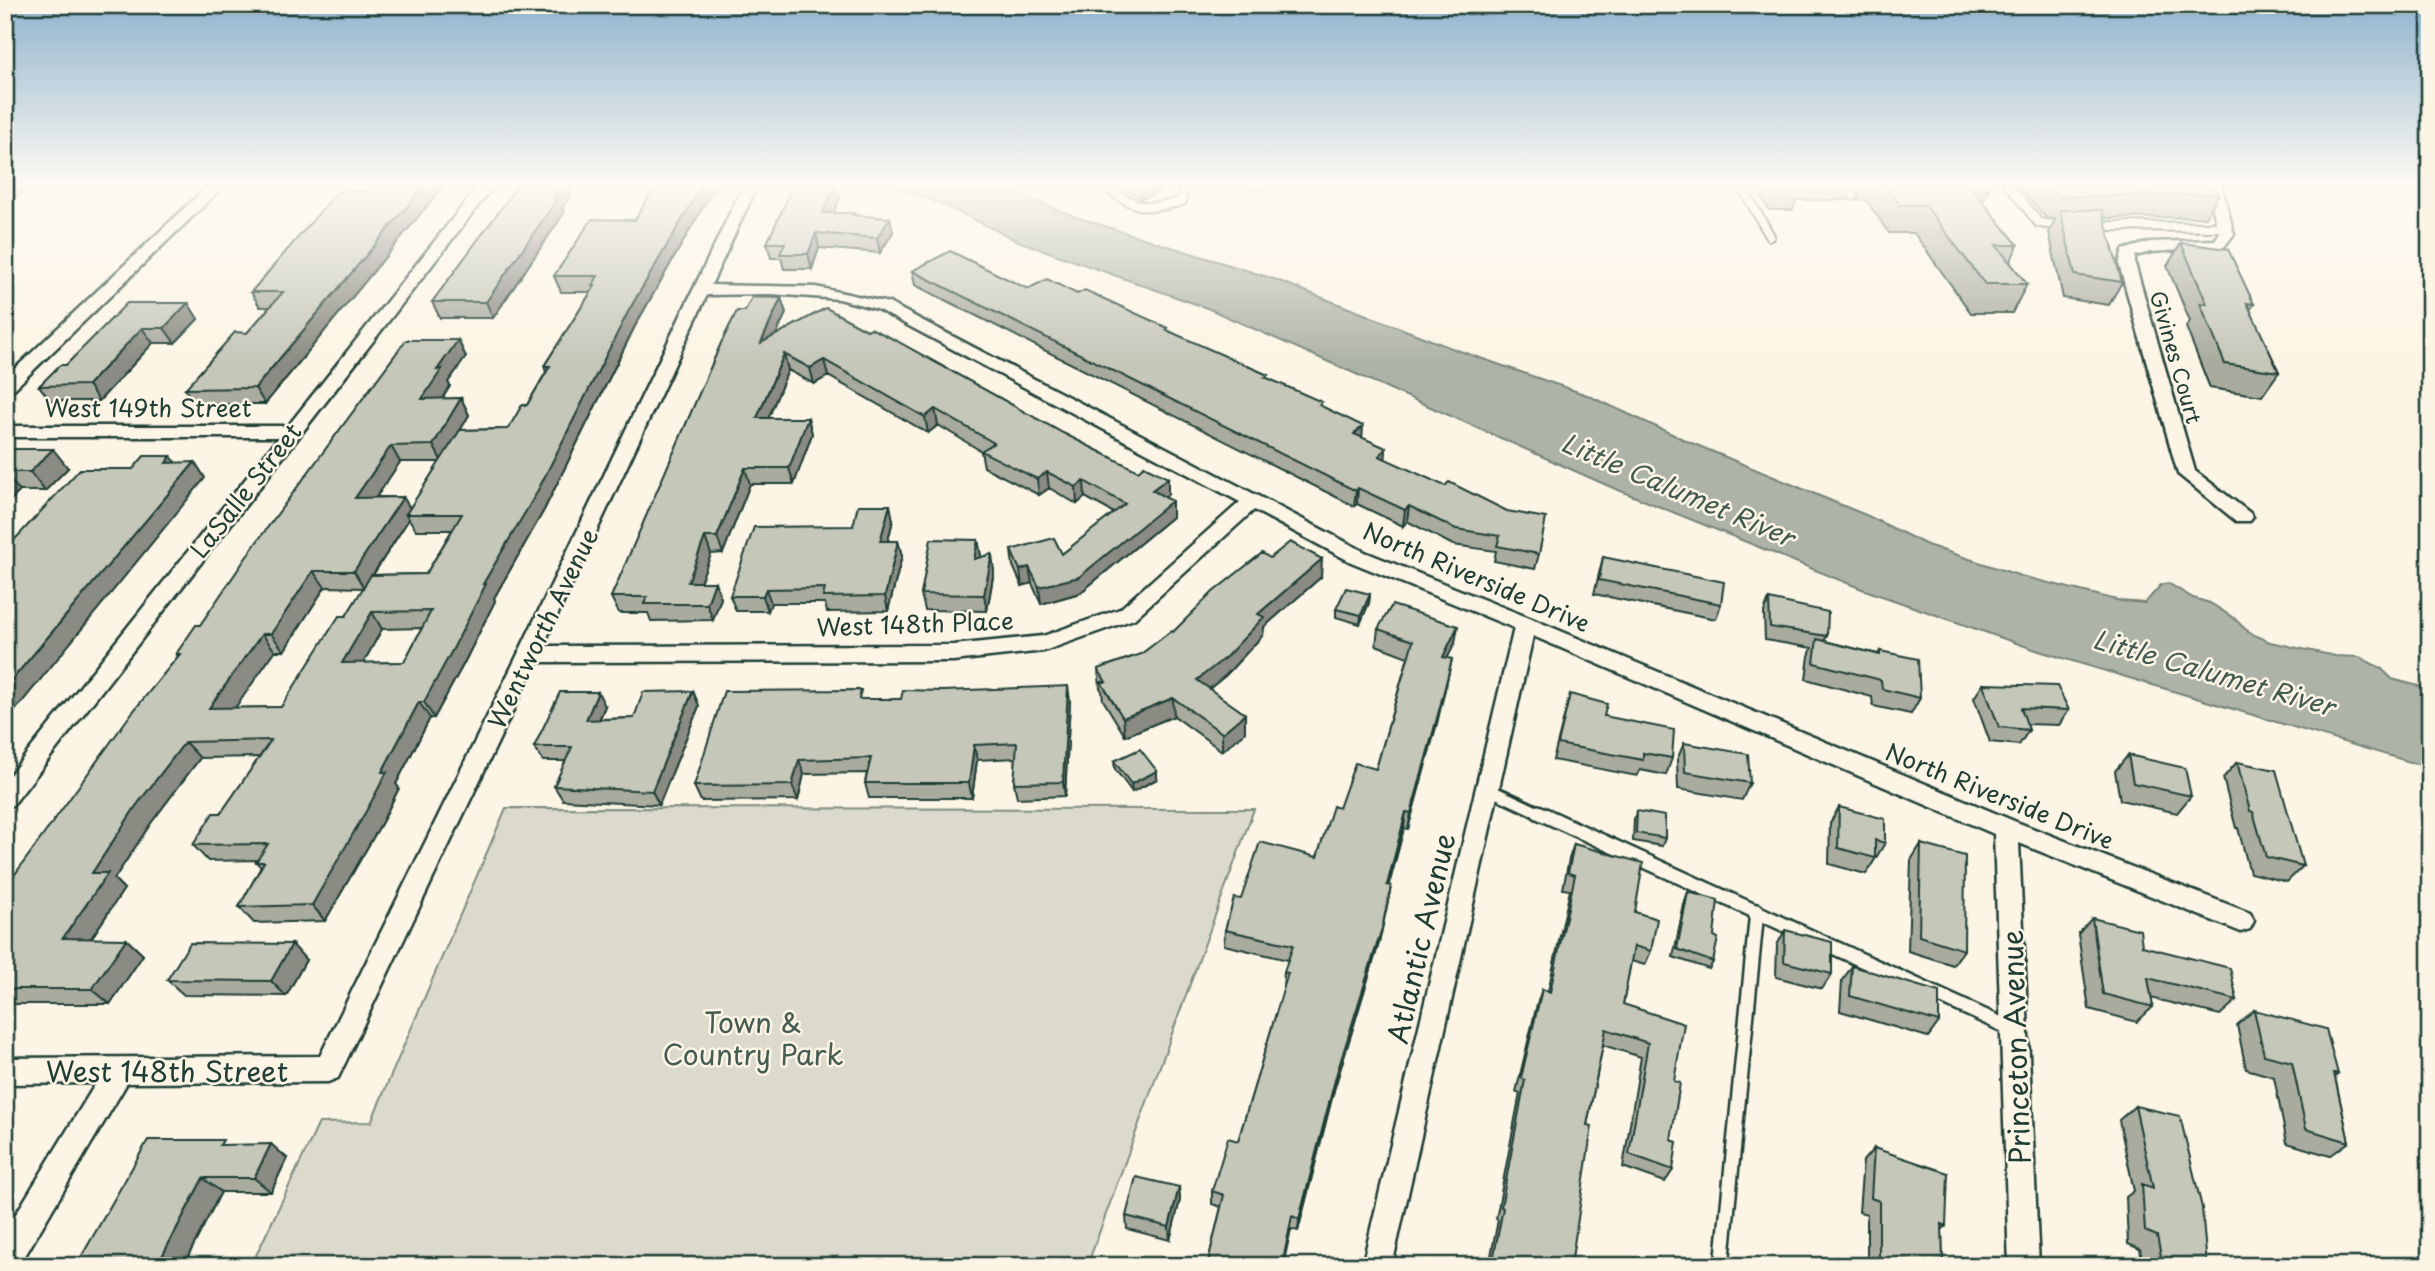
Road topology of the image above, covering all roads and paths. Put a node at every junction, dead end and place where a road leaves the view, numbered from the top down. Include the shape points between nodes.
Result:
1 (157, 243) edge
2 (441, 243) edge
3 (724, 243) edge
4 (2220, 243) edge
5 (703, 290) junction
6 (5, 388) edge
7 (292, 430) junction
8 (5, 432) edge
9 (1253, 500) junction
10 (2243, 517) dead end
11 (1525, 624) junction
12 (529, 654) junction
13 (1486, 788) junction
14 (5, 798) edge
15 (2006, 828) junction
16 (1757, 911) junction
17 (2241, 921) dead end
18 (2014, 1030) junction
19 (328, 1069) joint
20 (5, 1071) edge
21 (118, 1072) junction
22 (5, 1261) edge
23 (1377, 1266) edge
24 (1722, 1266) edge
25 (2024, 1266) edge

1 - 6 street
2 - 7 street, LaSalle Street
3 - 5 street, Wentworth Avenue
4 - 10 street, Givines Court via 2150,247 2128,253 2127,264 2186,474
5 - 9 street, North Riverside Drive via 809,289 851,295 883,306
5 - 12 street, Wentworth Avenue
7 - 8 street, West 149th Street
7 - 14 street, LaSalle Street
9 - 11 street, North Riverside Drive via 1358,557
9 - 12 street, West 148th Place via 1127,614 1044,643 953,653
11 - 13 street, Atlantic Avenue
11 - 15 street, North Riverside Drive
12 - 19 street, Wentworth Avenue
13 - 16 lane
13 - 23 street, Atlantic Avenue
15 - 17 street, North Riverside Drive
15 - 18 street, Princeton Avenue
16 - 18 lane
16 - 24 lane
18 - 25 street, Princeton Avenue
19 - 21 street, West 148th Street
20 - 21 street, West 148th Street
21 - 22 street

